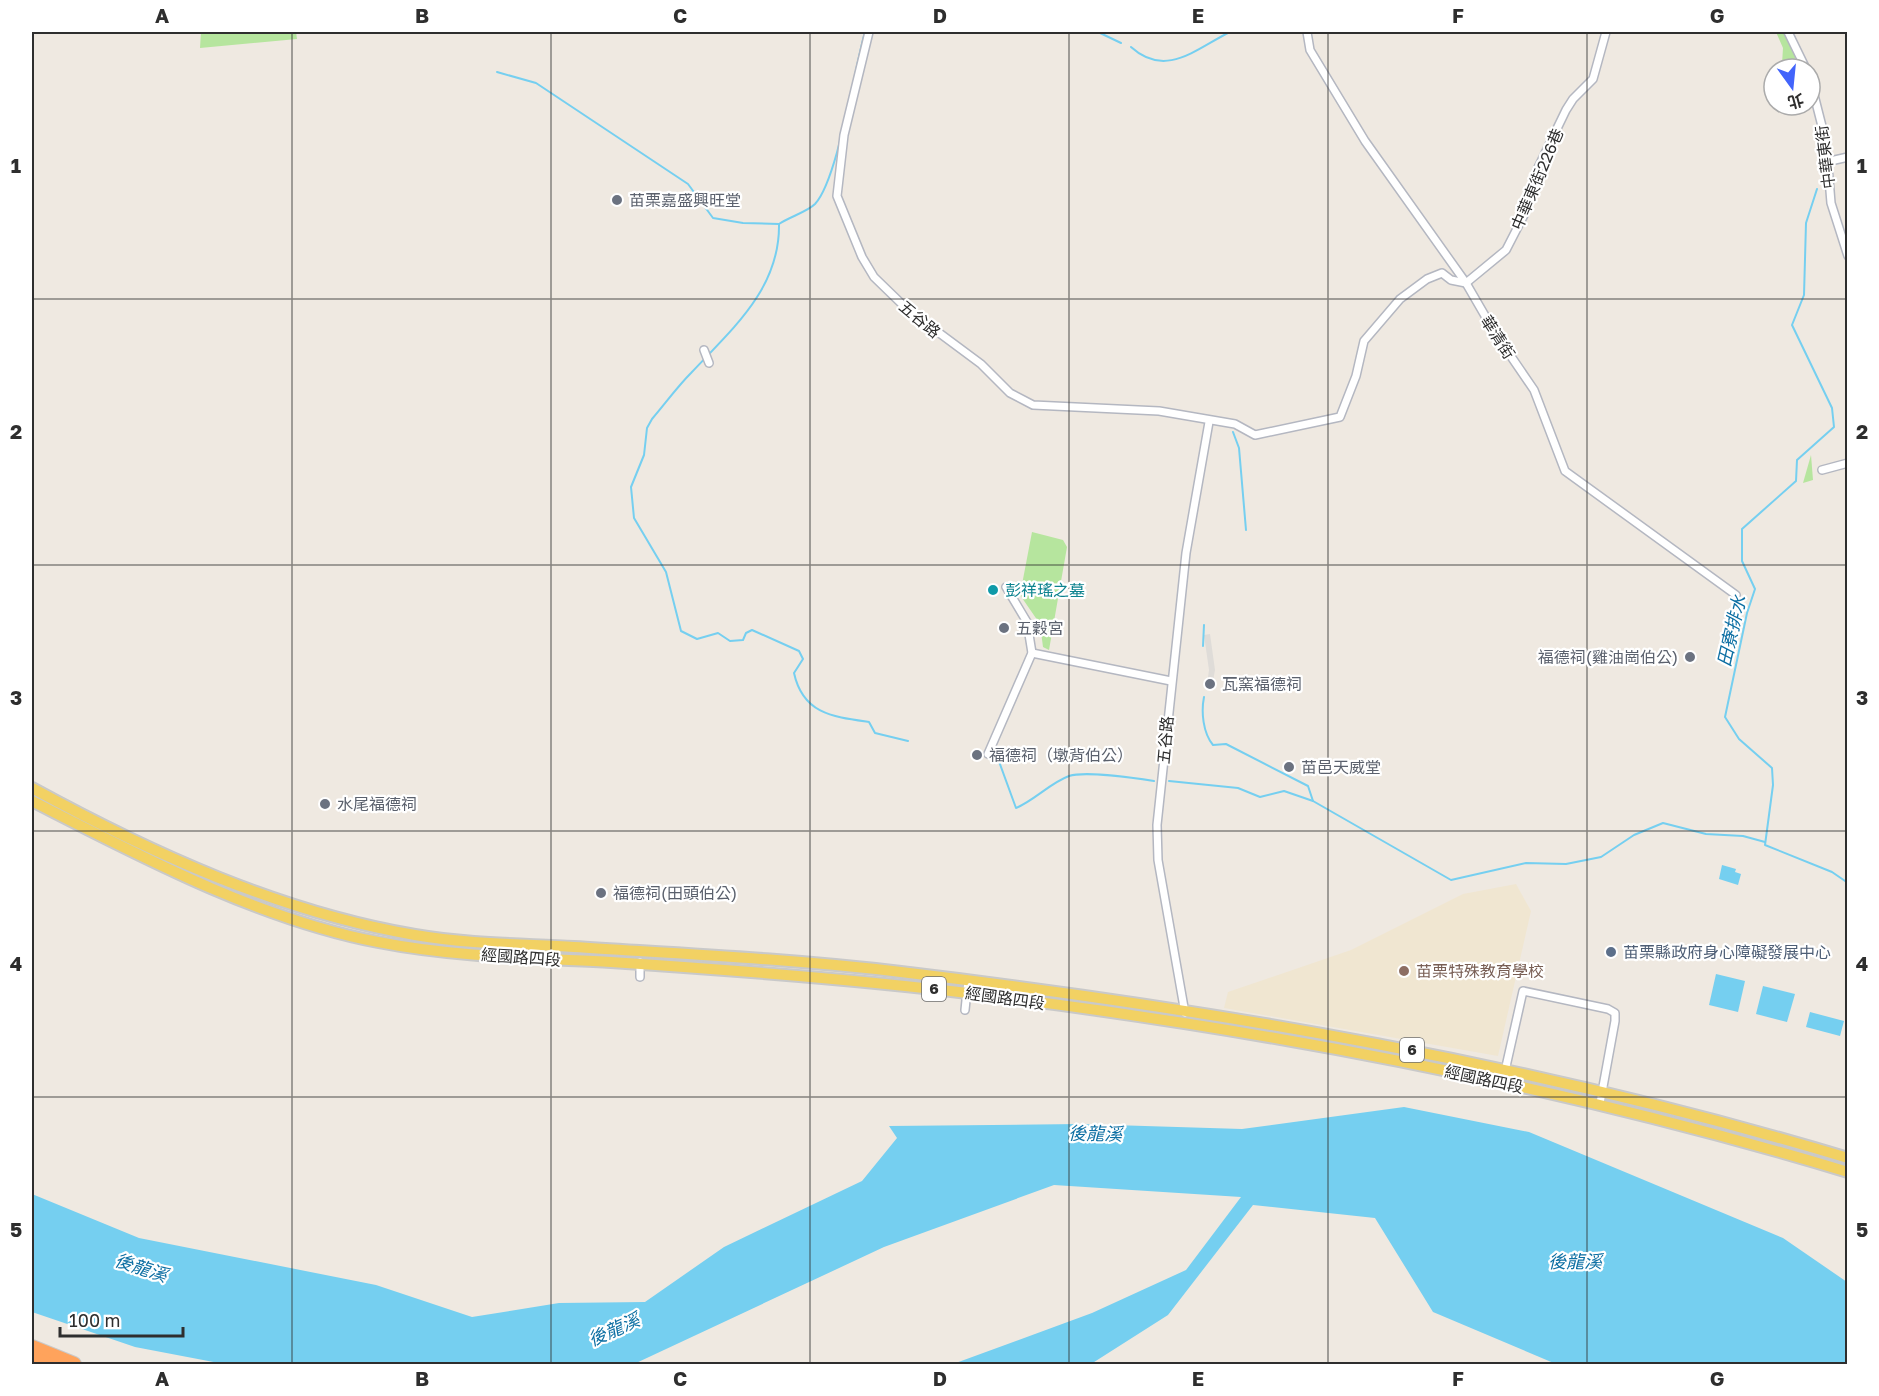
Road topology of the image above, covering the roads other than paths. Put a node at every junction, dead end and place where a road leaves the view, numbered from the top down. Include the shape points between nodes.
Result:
1 (869, 32) edge
2 (1307, 32) edge
3 (1606, 32) edge
4 (1788, 32) edge
5 (1800, 57) edge
6 (1820, 117) edge
7 (1848, 157) edge
8 (1826, 162) junction
9 (1848, 256) edge
10 (1466, 283) junction
11 (704, 350) dead end
12 (709, 363) dead end
13 (1209, 422) junction
14 (1848, 463) edge
15 (1822, 470) dead end
16 (1006, 587) dead end
17 (1736, 595) dead end
18 (1032, 653) junction
19 (1171, 681) junction
20 (988, 754) dead end
21 (32, 788) edge
22 (32, 801) edge
23 (641, 952) junction
24 (640, 964) junction
25 (640, 977) dead end
26 (968, 981) junction
27 (968, 993) junction
28 (965, 1010) dead end
29 (1184, 1011) junction
30 (1185, 1023) junction
31 (1505, 1071) junction
32 (1602, 1091) junction
33 (1600, 1103) junction
34 (1848, 1158) edge
35 (1848, 1172) edge
36 (32, 1347) edge
37 (32, 1358) edge
38 (48, 1365) edge
39 (74, 1365) edge

1 - 13 street, 五谷路 via 844,135 837,196 874,277 907,309 981,364 1010,393 1033,405 1159,411
2 - 10 street, 華清街 via 1310,50 1365,141
3 - 10 street, 中華東街226巷 via 1593,80 1566,110 1536,172 1525,213 1506,250
4 - 5 street
6 - 8 street, 中華東街
7 - 8 street
8 - 9 street, 中華東街 via 1831,203
10 - 13 street, 五谷路 via 1442,273 1427,279 1389,310 1364,340 1341,417 1255,435 1235,424
10 - 17 street, 華清街 via 1534,390 1565,471
11 - 12 street
13 - 19 street, 五谷路 via 1186,553
14 - 15 street
16 - 18 street via 1027,622
18 - 19 street
18 - 20 street
19 - 29 street, 五谷路 via 1157,825 1158,860
21 - 23 main road, 經國路四段 / 6 via 101,825 255,892 310,911 416,935
22 - 24 main road, 經國路四段 / 6 via 204,886 282,916 377,942 478,954
23 - 24 street
23 - 26 main road, 經國路四段 / 6 via 798,962
24 - 25 street
24 - 27 main road, 經國路四段 / 6
26 - 27 street
26 - 29 main road, 經國路四段 / 6
27 - 28 street
27 - 30 main road, 經國路四段 / 6
29 - 30 street, 五谷路
29 - 31 main road, 經國路四段 / 6 via 1393,1046
30 - 33 main road, 經國路四段 / 6 via 1389,1059
31 - 32 main road, 經國路四段 / 6
31 - 32 street via 1523,991 1560,997 1615,1013
32 - 33 street
32 - 34 main road, 經國路四段 / 6
33 - 35 main road, 經國路四段 / 6
36 - 39 highway
37 - 38 highway

